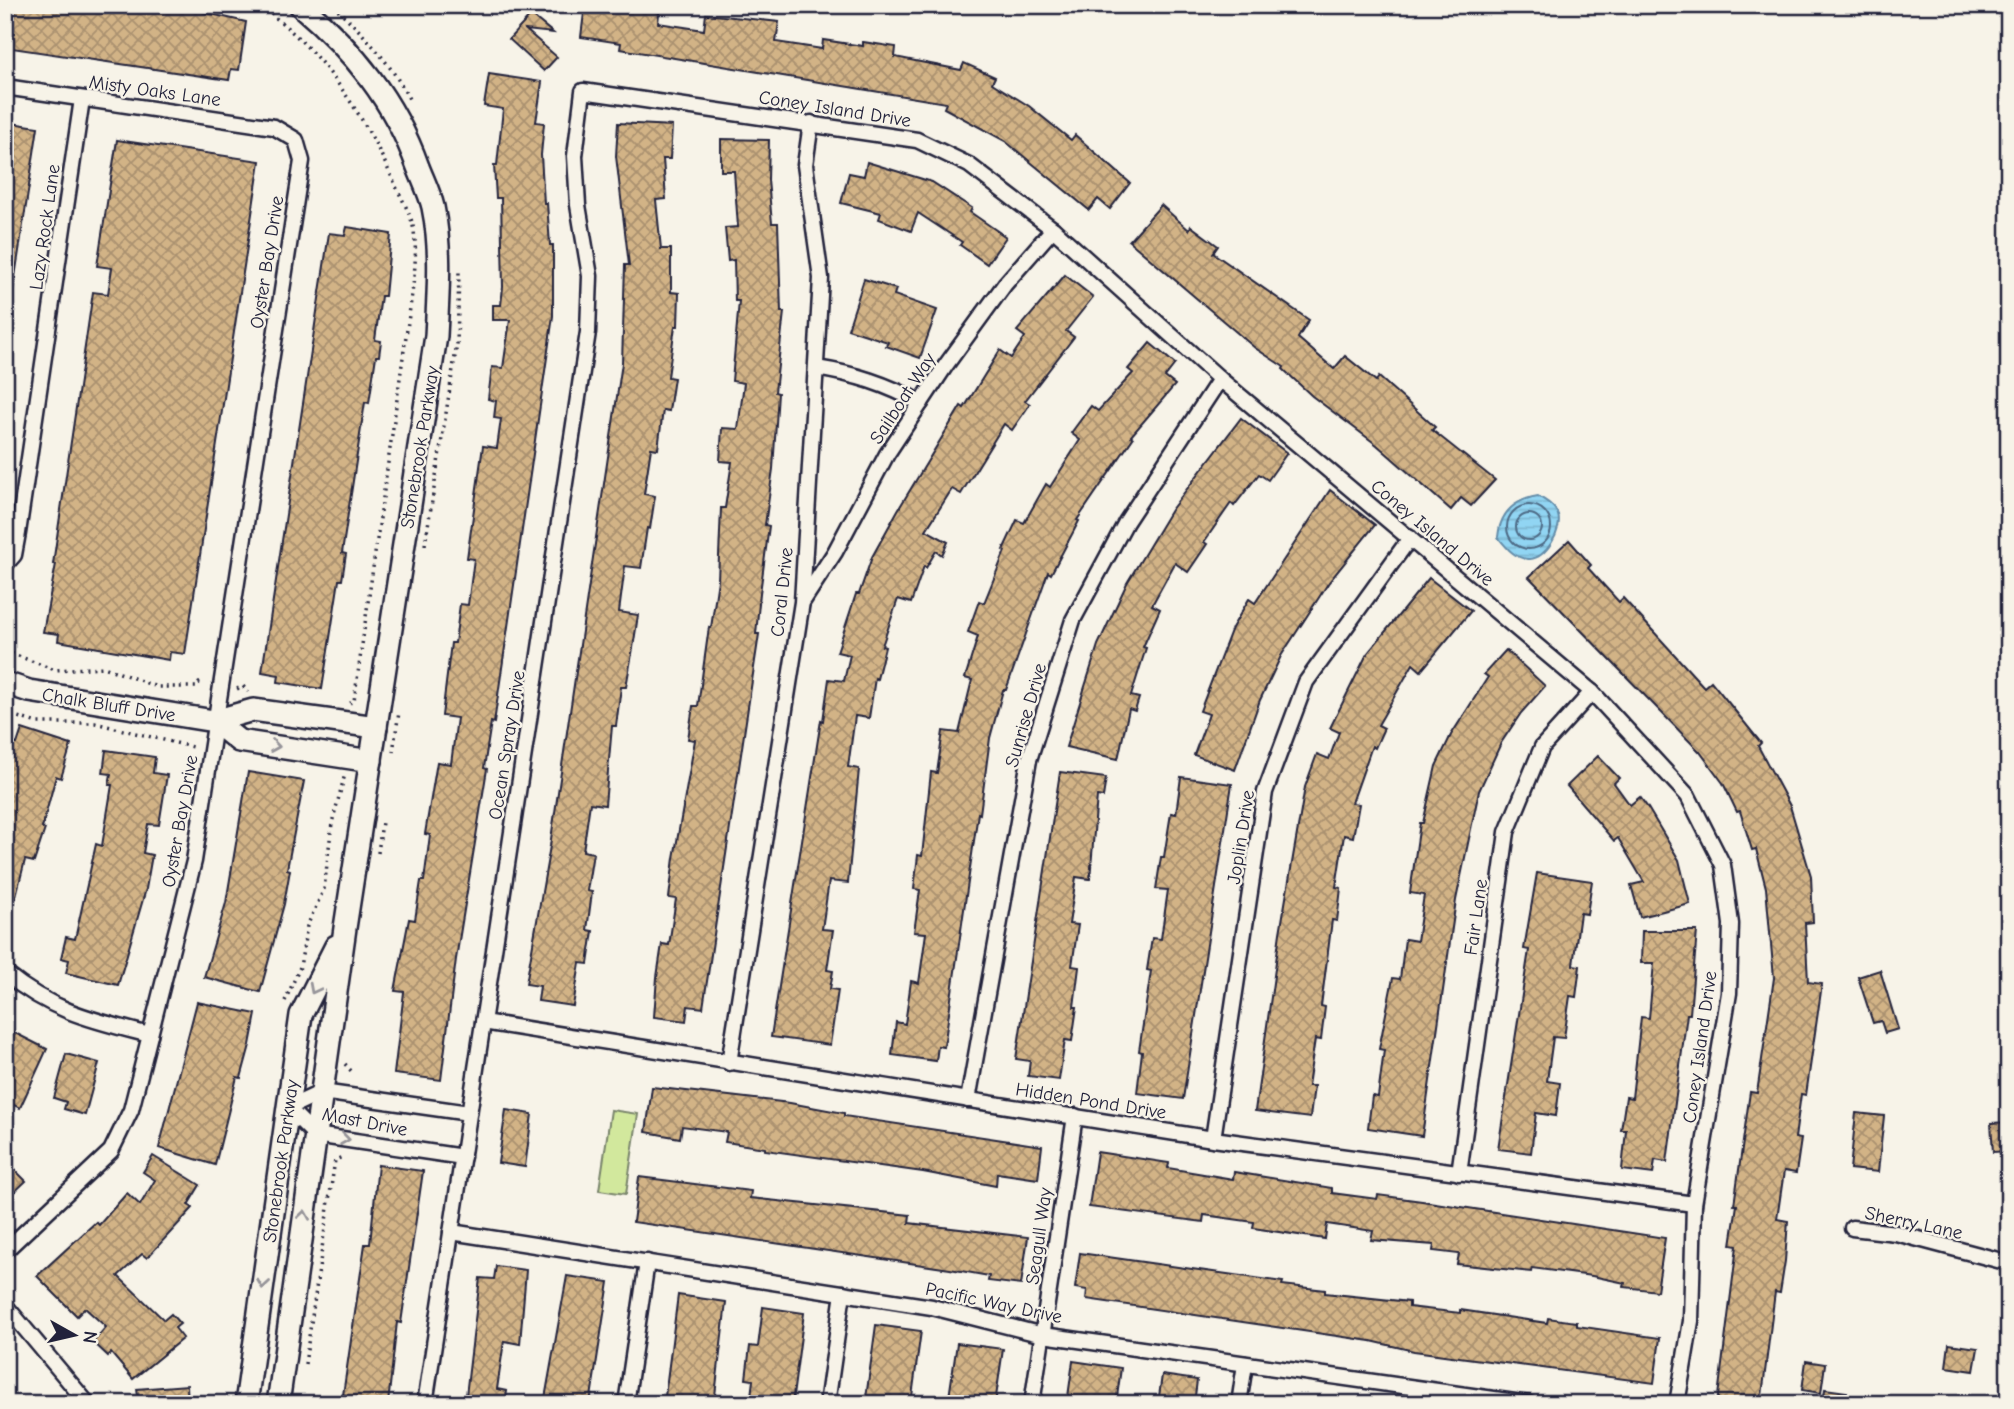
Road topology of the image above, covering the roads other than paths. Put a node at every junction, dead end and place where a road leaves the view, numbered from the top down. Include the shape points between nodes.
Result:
1 (300, 5) edge
2 (5, 88) edge
3 (583, 90) joint
4 (82, 99) junction
5 (811, 123) junction
6 (296, 140) joint
7 (1053, 229) junction
8 (816, 368) junction
9 (1220, 379) junction
10 (921, 403) junction
11 (1410, 538) junction
12 (5, 565) edge
13 (802, 602) junction
14 (5, 684) edge
15 (1592, 692) junction
16 (214, 721) junction
17 (376, 727) junction
18 (371, 761) junction
19 (345, 928) junction
20 (5, 973) edge
21 (483, 1022) junction
22 (150, 1035) junction
23 (729, 1063) junction
24 (321, 1092) junction
25 (968, 1100) junction
26 (288, 1108) junction
27 (469, 1113) junction
28 (1075, 1116) junction
29 (316, 1135) junction
30 (1213, 1139) junction
31 (463, 1157) junction
32 (1459, 1173) junction
33 (1694, 1205) junction
34 (1852, 1228) dead end
35 (451, 1232) junction
36 (5, 1251) edge
37 (647, 1262) junction
38 (2009, 1263) edge
39 (843, 1293) junction
40 (5, 1304) edge
41 (1043, 1335) junction
42 (1245, 1364) junction
43 (1459, 1399) edge
44 (88, 1404) edge
45 (246, 1404) edge
46 (278, 1404) edge
47 (425, 1404) edge
48 (626, 1404) edge
49 (827, 1404) edge
50 (1032, 1404) edge
51 (1239, 1404) edge
52 (1529, 1404) edge
53 (1677, 1404) edge

1 - 17 street, Stonebrook Parkway via 356,58 383,92 406,134 433,207 439,276 436,336
2 - 4 street, Misty Oaks Lane
3 - 5 street, Coney Island Drive
3 - 21 street, Ocean Spray Drive via 575,156 590,276 588,332
4 - 6 street, Misty Oaks Lane via 274,127
4 - 12 street, Lazy Rock Lane via 16,544
5 - 7 street, Coney Island Drive via 917,140 969,164
5 - 8 street, Coral Drive via 805,165 821,278
6 - 16 street, Oyster Bay Drive via 302,161
7 - 9 street, Coney Island Drive
7 - 10 street, Sailboat Way via 1005,284
8 - 10 street via 855,374
8 - 13 street, Coral Drive
9 - 11 street, Coney Island Drive
9 - 25 street, Sunrise Drive via 1126,522 1073,620 1030,760
10 - 13 street, Sailboat Way
11 - 15 street, Coney Island Drive
11 - 30 street, Joplin Drive via 1306,682 1265,792
13 - 23 street, Coral Drive
14 - 16 street, Chalk Bluff Drive
15 - 32 street, Fair Lane via 1542,747 1507,832
15 - 33 street, Coney Island Drive via 1688,796 1723,865 1731,924 1729,993
16 - 17 street, Chalk Bluff Drive via 253,710
16 -> 18 street, Chalk Bluff Drive via 239,741
16 - 22 street, Oyster Bay Drive via 194,861
17 - 18 street, Stonebrook Parkway
18 - 19 street, Stonebrook Parkway
19 - 24 street, Stonebrook Parkway
19 -> 26 street, Stonebrook Parkway via 301,1015
20 - 22 street via 45,1003
21 - 23 street, Hidden Pond Drive
21 - 27 street, Ocean Spray Drive
22 - 36 street, Oyster Bay Drive via 131,1111 111,1151
23 - 25 street, Hidden Pond Drive
24 - 26 street, Mast Drive
24 - 27 street, Mast Drive
24 - 29 street, Stonebrook Parkway
25 - 28 street, Hidden Pond Drive
26 - 29 street, Mast Drive
26 -> 45 street, Stonebrook Parkway
27 - 31 street, Ocean Spray Drive
28 - 30 street, Hidden Pond Drive
28 - 41 street, Seagull Way
29 -> 31 street, Mast Drive
46 -> 29 street, Stonebrook Parkway
30 - 32 street, Hidden Pond Drive
31 - 35 street, Ocean Spray Drive
32 - 33 street, Hidden Pond Drive
33 - 53 street, Coney Island Drive via 1691,1321
34 - 38 street, Sherry Lane via 1896,1233
35 - 37 street, Pacific Way Drive
35 - 47 street, Ocean Spray Drive
37 - 39 street, Pacific Way Drive
37 - 48 street
39 - 41 street, Pacific Way Drive via 932,1307
39 - 49 street
40 - 44 street
41 - 42 street, Pacific Way Drive
41 - 50 street, Seagull Way
42 - 43 street, Pacific Way Drive
42 - 51 street
43 - 52 street, Pacific Way Drive

